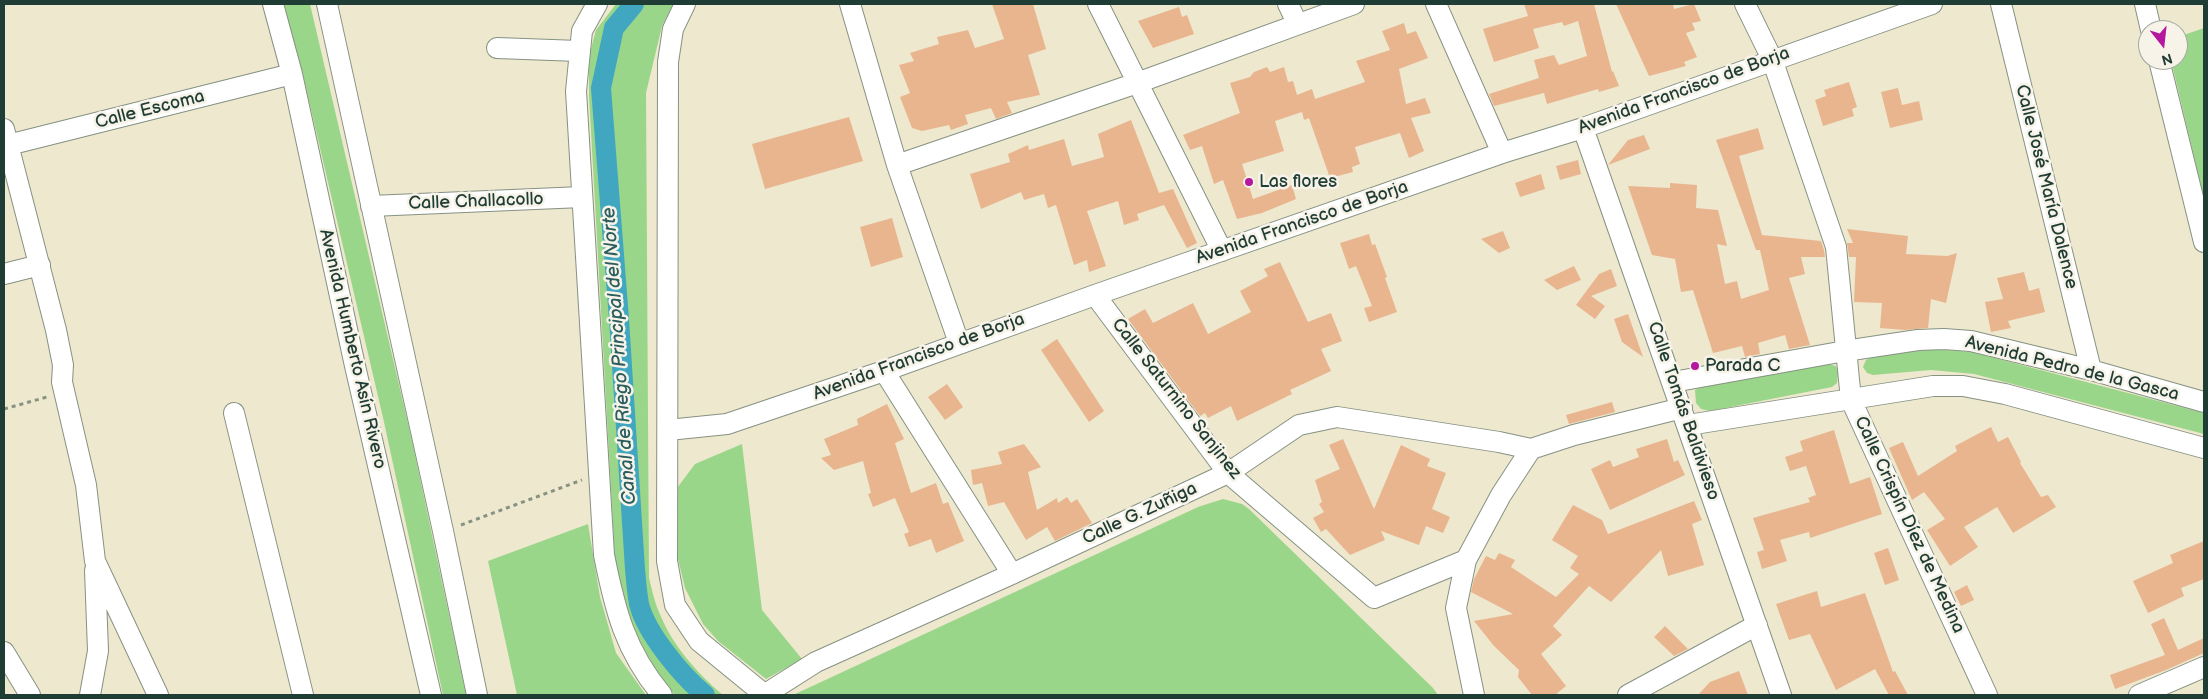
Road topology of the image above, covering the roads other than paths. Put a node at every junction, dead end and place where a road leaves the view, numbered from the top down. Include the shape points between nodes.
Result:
1 (273, 4) edge
2 (329, 4) edge
3 (597, 4) edge
4 (684, 4) edge
5 (850, 4) edge
6 (1098, 4) edge
7 (1288, 4) edge
8 (1354, 4) edge
9 (1436, 4) edge
10 (1745, 4) edge
11 (2001, 4) edge
12 (2145, 4) edge
13 (1925, 5) edge
14 (2149, 20) edge
15 (1297, 24) junction
16 (497, 48) dead end
17 (579, 51) junction
18 (1772, 59) junction
19 (2161, 70) edge
20 (292, 74) junction
21 (1137, 82) junction
22 (1583, 128) junction
23 (6, 137) edge
24 (1502, 154) junction
25 (897, 165) junction
26 (582, 197) junction
27 (371, 206) junction
28 (2204, 242) edge
29 (1222, 251) junction
30 (40, 265) junction
31 (4, 274) edge
32 (1095, 295) junction
33 (959, 343) junction
34 (1845, 351) junction
35 (2091, 370) junction
36 (884, 371) junction
37 (1673, 382) junction
38 (1851, 400) junction
39 (2204, 402) edge
40 (234, 412) dead end
41 (1685, 416) junction
42 (668, 430) junction
43 (2204, 448) edge
44 (1531, 449) junction
45 (1228, 473) junction
46 (1466, 560) junction
47 (95, 561) junction
48 (1012, 574) junction
49 (1757, 625) junction
50 (4, 652) edge
51 (2204, 667) edge
52 (2173, 689) edge
53 (23, 691) edge
54 (90, 695) edge
55 (158, 695) edge
56 (303, 695) edge
57 (431, 695) edge
58 (476, 695) edge
59 (662, 695) edge
60 (764, 695) edge
61 (1474, 695) edge
62 (1628, 695) edge
63 (1781, 695) edge
64 (1987, 695) edge
65 (2139, 695) edge

1 - 20 street, Avenida Humberto Asín Rivero
2 - 27 street
3 - 17 street via 582,31
4 - 42 street via 672,29 668,62
5 - 25 street
6 - 21 street
7 - 15 street
8 - 15 street
9 - 24 street
10 - 18 street, Calle Crispín Díez de Medina
11 - 35 street, Calle José María Dalence
12 - 14 street
13 - 18 street, Avenida Francisco de Borja
15 - 21 street
16 - 17 street
17 - 26 street via 576,91
18 - 22 street, Avenida Francisco de Borja
18 - 34 street, Calle Crispín Díez de Medina via 1836,247
19 - 28 street
20 - 23 street, Calle Escoma
20 - 57 street, Avenida Humberto Asín Rivero
21 - 25 street
21 - 29 street
22 - 24 street, Avenida Francisco de Borja
22 - 37 street, Calle Tomás Baldivieso
23 - 30 street
24 - 29 street, Avenida Francisco de Borja
25 - 33 street
26 - 27 street, Calle Challacollo
26 - 59 street via 604,555 615,608 631,649
27 - 58 street via 444,531
29 - 32 street, Avenida Francisco de Borja
30 - 31 street
30 - 47 street via 61,356 64,392 86,485
32 - 33 street, Avenida Francisco de Borja
32 - 45 street, Calle Saturnino Sanjinez
33 - 36 street, Avenida Francisco de Borja
34 - 35 street, Avenida Pedro de la Gasca via 1918,340 1971,341
34 - 37 street, Avenida Pedro de la Gasca
34 - 38 street, Calle Crispín Díez de Medina
35 - 39 street, Avenida Pedro de la Gasca
36 - 42 street, Avenida Francisco de Borja via 727,424
36 - 48 street
37 - 41 street, Calle Tomás Baldivieso
38 - 41 street
38 - 43 street via 1933,386 1963,386 2005,394
38 - 64 street, Calle Crispín Díez de Medina
40 - 56 street
41 - 44 street via 1574,435
41 - 49 street, Calle Tomás Baldivieso
42 - 60 street via 667,561 676,605 699,641
44 - 45 street, Calle G. Zuñiga via 1337,418 1299,425
44 - 46 street via 1501,495
45 - 46 street, Calle Saturnino Sanjinez via 1374,598
45 - 48 street, Calle G. Zuñiga
46 - 61 street via 1456,608
47 - 54 street via 98,650
47 - 55 street
48 - 60 street, Calle G. Zuñiga via 816,662
49 - 62 street
49 - 63 street, Calle Tomás Baldivieso
50 - 53 street
51 - 52 street
52 - 65 street

